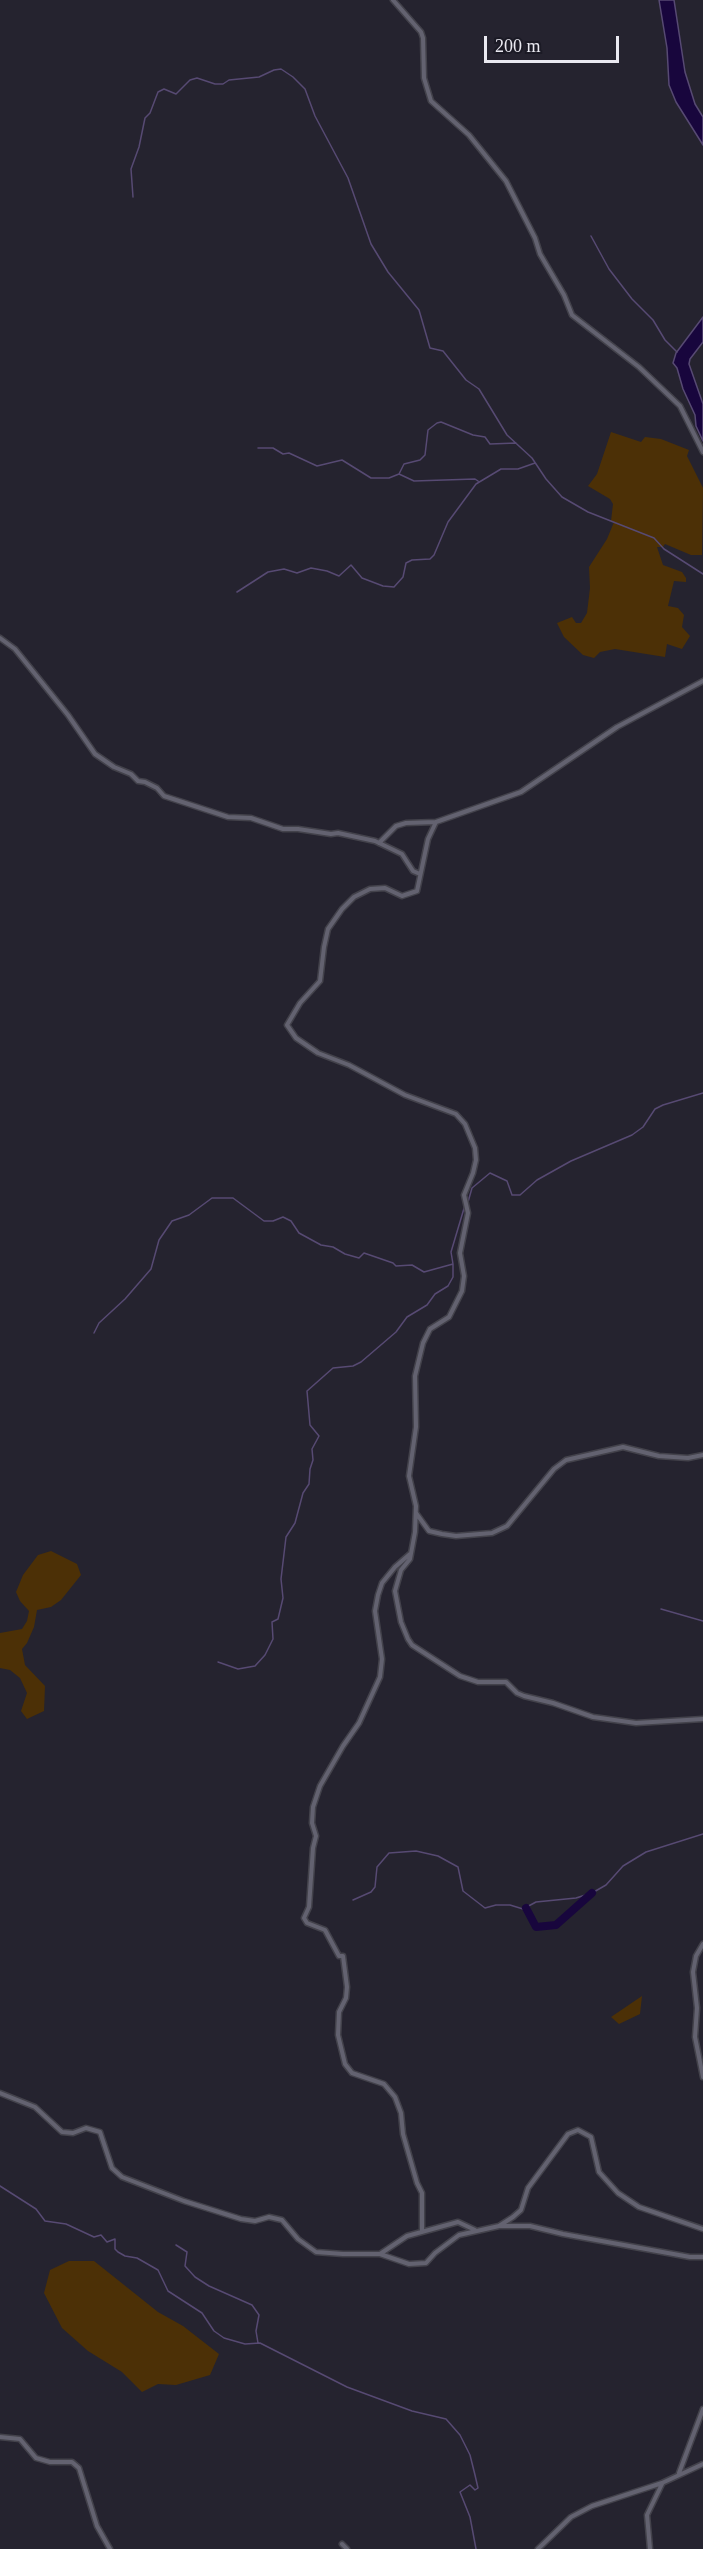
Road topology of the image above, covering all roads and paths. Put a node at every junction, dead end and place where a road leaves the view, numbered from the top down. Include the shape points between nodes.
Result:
1 (393, 0) edge
2 (703, 452) edge
3 (0, 638) edge
4 (703, 681) edge
5 (435, 822) junction
6 (379, 843) junction
7 (420, 874) junction
8 (703, 1455) edge
9 (415, 1513) junction
10 (410, 1554) junction
11 (703, 1719) edge
12 (703, 1944) edge
13 (703, 2077) edge
14 (0, 2093) edge
15 (499, 2226) junction
16 (703, 2229) edge
17 (476, 2230) junction
18 (422, 2231) junction
19 (380, 2254) junction
20 (703, 2257) edge
21 (703, 2409) edge
22 (0, 2437) edge
23 (703, 2464) edge
24 (679, 2474) junction
25 (662, 2483) junction
26 (342, 2544) dead end
27 (110, 2549) edge
28 (347, 2549) edge
29 (538, 2549) edge
30 (650, 2549) edge

1 - 2 street via 421,32 424,78 431,101 469,135 506,182 572,315 639,367 680,406
3 - 6 street via 15,649 95,754 138,782 158,789 164,796 228,817 252,818 283,829 338,833
4 - 5 street via 617,727 521,792
5 - 6 street via 396,826
5 - 7 street
6 - 7 street via 402,854 413,871
7 - 9 street via 417,891 409,896 377,887 362,892 342,909 328,929 320,981 287,1025 296,1038 318,1053 405,1095 456,1114 475,1148 476,1160 464,1196 468,1213 460,1253 462,1291 449,1317 430,1329 416,1376 416,1427 409,1476
8 - 9 street via 659,1456 623,1447 566,1460 507,1526 492,1533 456,1536 429,1531
9 - 10 street
10 - 11 street via 396,1583 401,1622 412,1646 460,1676 478,1682 506,1682 517,1693 593,1717 636,1723
10 - 18 street via 382,1583 378,1595 375,1611 382,1659 380,1677 359,1723 320,1786 313,1807 316,1836 309,1907 304,1918 325,1930 339,1956 343,1956 347,1987 339,2012 338,2035 345,2064 352,2073 384,2084 394,2097 422,2193
12 - 13 street via 693,1972 697,2008 694,2037
14 - 19 street via 35,2107 63,2132 86,2128 100,2132 112,2168 122,2177 241,2219 282,2220 316,2252
15 - 16 street via 520,2210 528,2188 568,2134 578,2130 591,2137 599,2172 618,2193 639,2207
15 - 17 street
15 - 20 street via 530,2226
17 - 18 street via 458,2222
17 - 19 street via 459,2235 426,2263 409,2264
18 - 19 street
21 - 24 street
22 - 27 street via 20,2439 36,2458 72,2462 79,2468 97,2526
23 - 24 street
24 - 25 street
25 - 29 street via 571,2517
25 - 30 street via 647,2515
26 - 28 street

